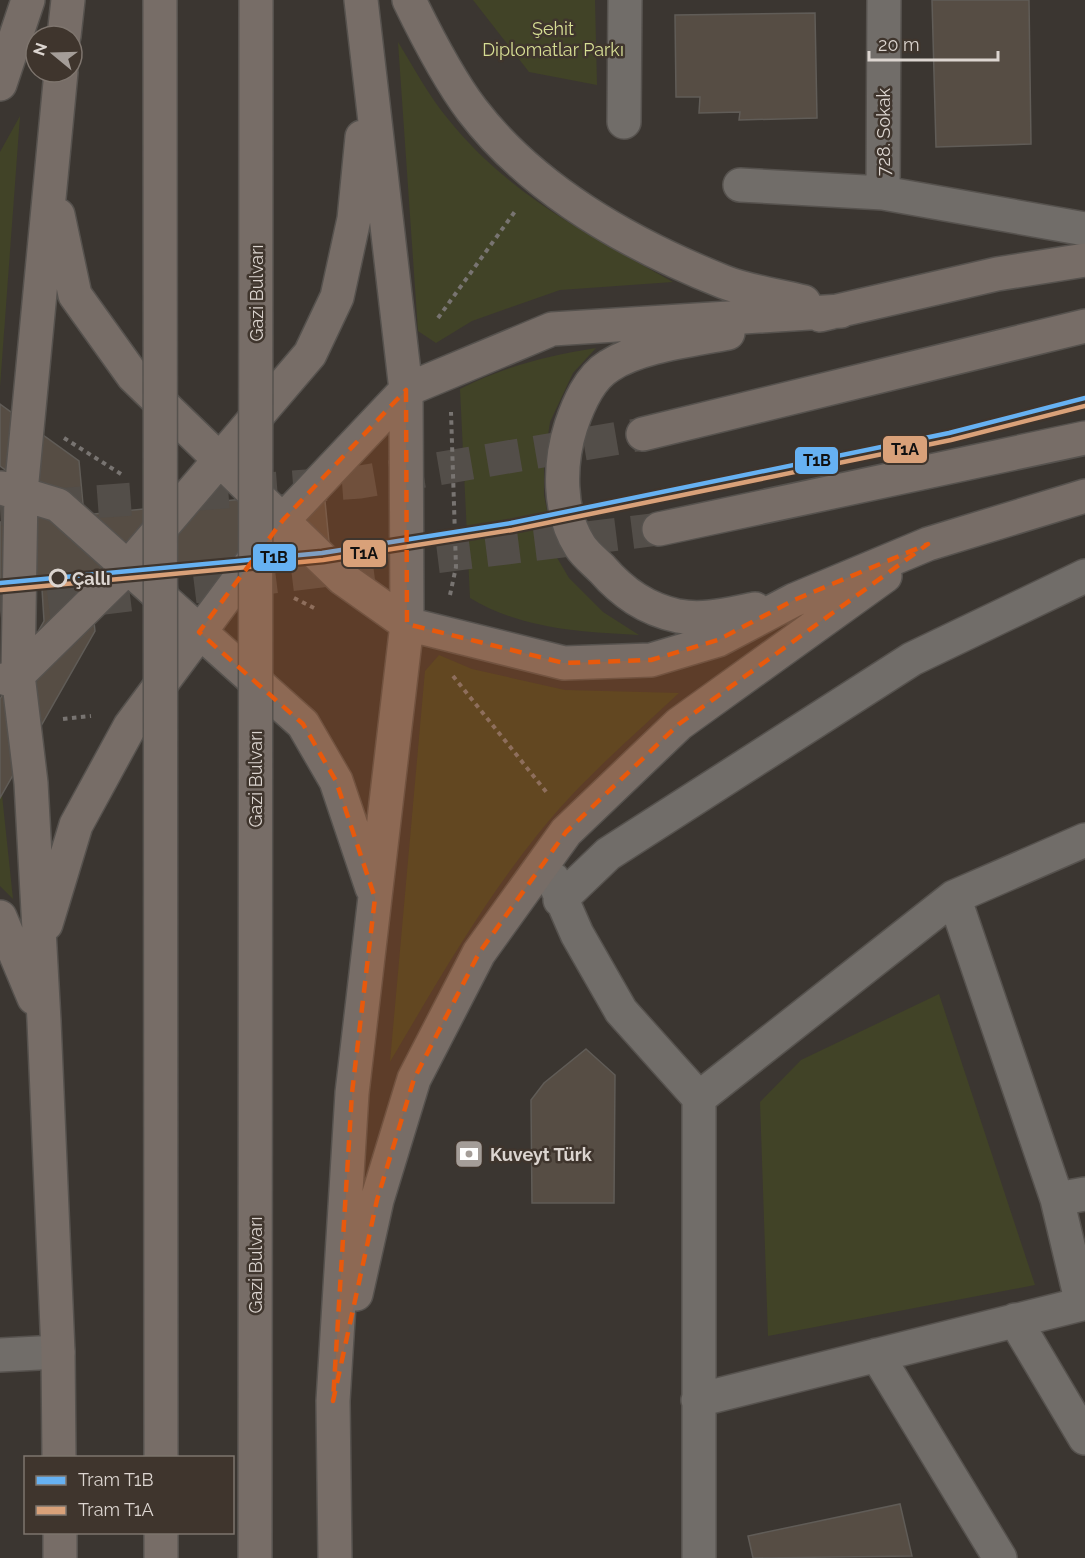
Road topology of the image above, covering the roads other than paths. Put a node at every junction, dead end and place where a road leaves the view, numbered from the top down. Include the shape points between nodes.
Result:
1 (28, 0) edge
2 (68, 0) edge
3 (160, 0) edge
4 (256, 0) edge
5 (361, 0) edge
6 (409, 0) edge
7 (625, 0) edge
8 (884, 0) edge
9 (65, 24) edge
10 (368, 69) junction
11 (0, 84) edge
12 (61, 84) edge
13 (624, 122) dead end
14 (740, 185) dead end
15 (52, 187) junction
16 (883, 193) junction
17 (1085, 229) edge
18 (1085, 260) edge
19 (841, 310) junction
20 (1085, 326) edge
21 (406, 390) junction
22 (644, 434) tunnel mouth
23 (1085, 438) edge
24 (219, 459) junction
25 (10, 490) edge
26 (1085, 496) edge
27 (283, 520) junction
28 (659, 529) tunnel mouth
29 (928, 544) junction
30 (128, 567) junction
31 (1085, 576) edge
32 (794, 600) junction
33 (407, 624) junction
34 (200, 632) junction
35 (9, 678) edge
36 (1085, 840) edge
37 (546, 860) junction
38 (954, 897) junction
39 (375, 898) junction
40 (560, 900) junction
41 (0, 917) edge
42 (40, 945) junction
43 (44, 1021) junction
44 (699, 1098) junction
45 (1071, 1196) edge
46 (1015, 1320) junction
47 (58, 1352) junction
48 (0, 1355) edge
49 (877, 1355) junction
50 (698, 1400) junction
51 (333, 1401) junction
52 (1085, 1438) edge
53 (59, 1456) edge
54 (161, 1456) edge
55 (60, 1534) edge
56 (161, 1534) edge
57 (60, 1558) edge
58 (161, 1558) edge
59 (255, 1558) edge
60 (335, 1558) edge
61 (699, 1558) edge
62 (1000, 1558) edge

1 - 11 highway
2 - 9 highway
3 - 54 highway, bridge
4 - 59 highway, Gazi Bulvarı, bridge
5 - 10 highway
6 - 19 highway via 472,110 530,173 599,220 677,261 727,283
7 - 13 street
8 - 16 street, 728. Sokak
10 - 21 highway
10 - 24 highway via 354,219 337,297 310,354
12 - 15 highway
14 - 16 street
15 - 24 highway via 75,295 134,376
15 - 25 highway
16 - 17 street
18 - 19 highway via 997,274
19 - 21 highway via 552,329
19 - 32 highway via 654,348 609,366 584,394 563,449 568,518 580,546 616,586 638,602 678,616 713,618
20 - 22 highway
21 - 27 highway
21 - 33 highway
23 - 28 highway
24 - 27 highway
24 - 30 highway
25 - 30 highway via 58,505
25 - 35 highway
26 - 29 highway
27 - 33 highway via 342,578
27 - 34 highway
29 - 32 highway
29 - 37 highway via 679,724 566,832
30 - 34 highway
30 - 35 highway
31 - 40 street via 912,659 608,854
32 - 33 highway via 718,640 651,660 564,663
33 - 39 highway
34 - 39 highway via 303,724 336,781
34 - 42 highway via 130,726 76,825
35 - 42 highway via 31,783
36 - 38 street
37 - 40 street
37 - 51 highway via 479,953 414,1079 377,1200
38 - 44 street
38 - 45 street
39 - 51 highway via 352,1093
40 - 44 street via 621,1011
41 - 43 highway
42 - 43 highway
43 - 47 highway
44 - 50 street
45 - 46 street via 1082,1304
46 - 49 street
46 - 52 street
47 - 48 street
47 - 53 highway
49 - 50 street
49 - 62 street
50 - 61 street
51 - 60 highway
55 - 57 highway
56 - 58 highway

